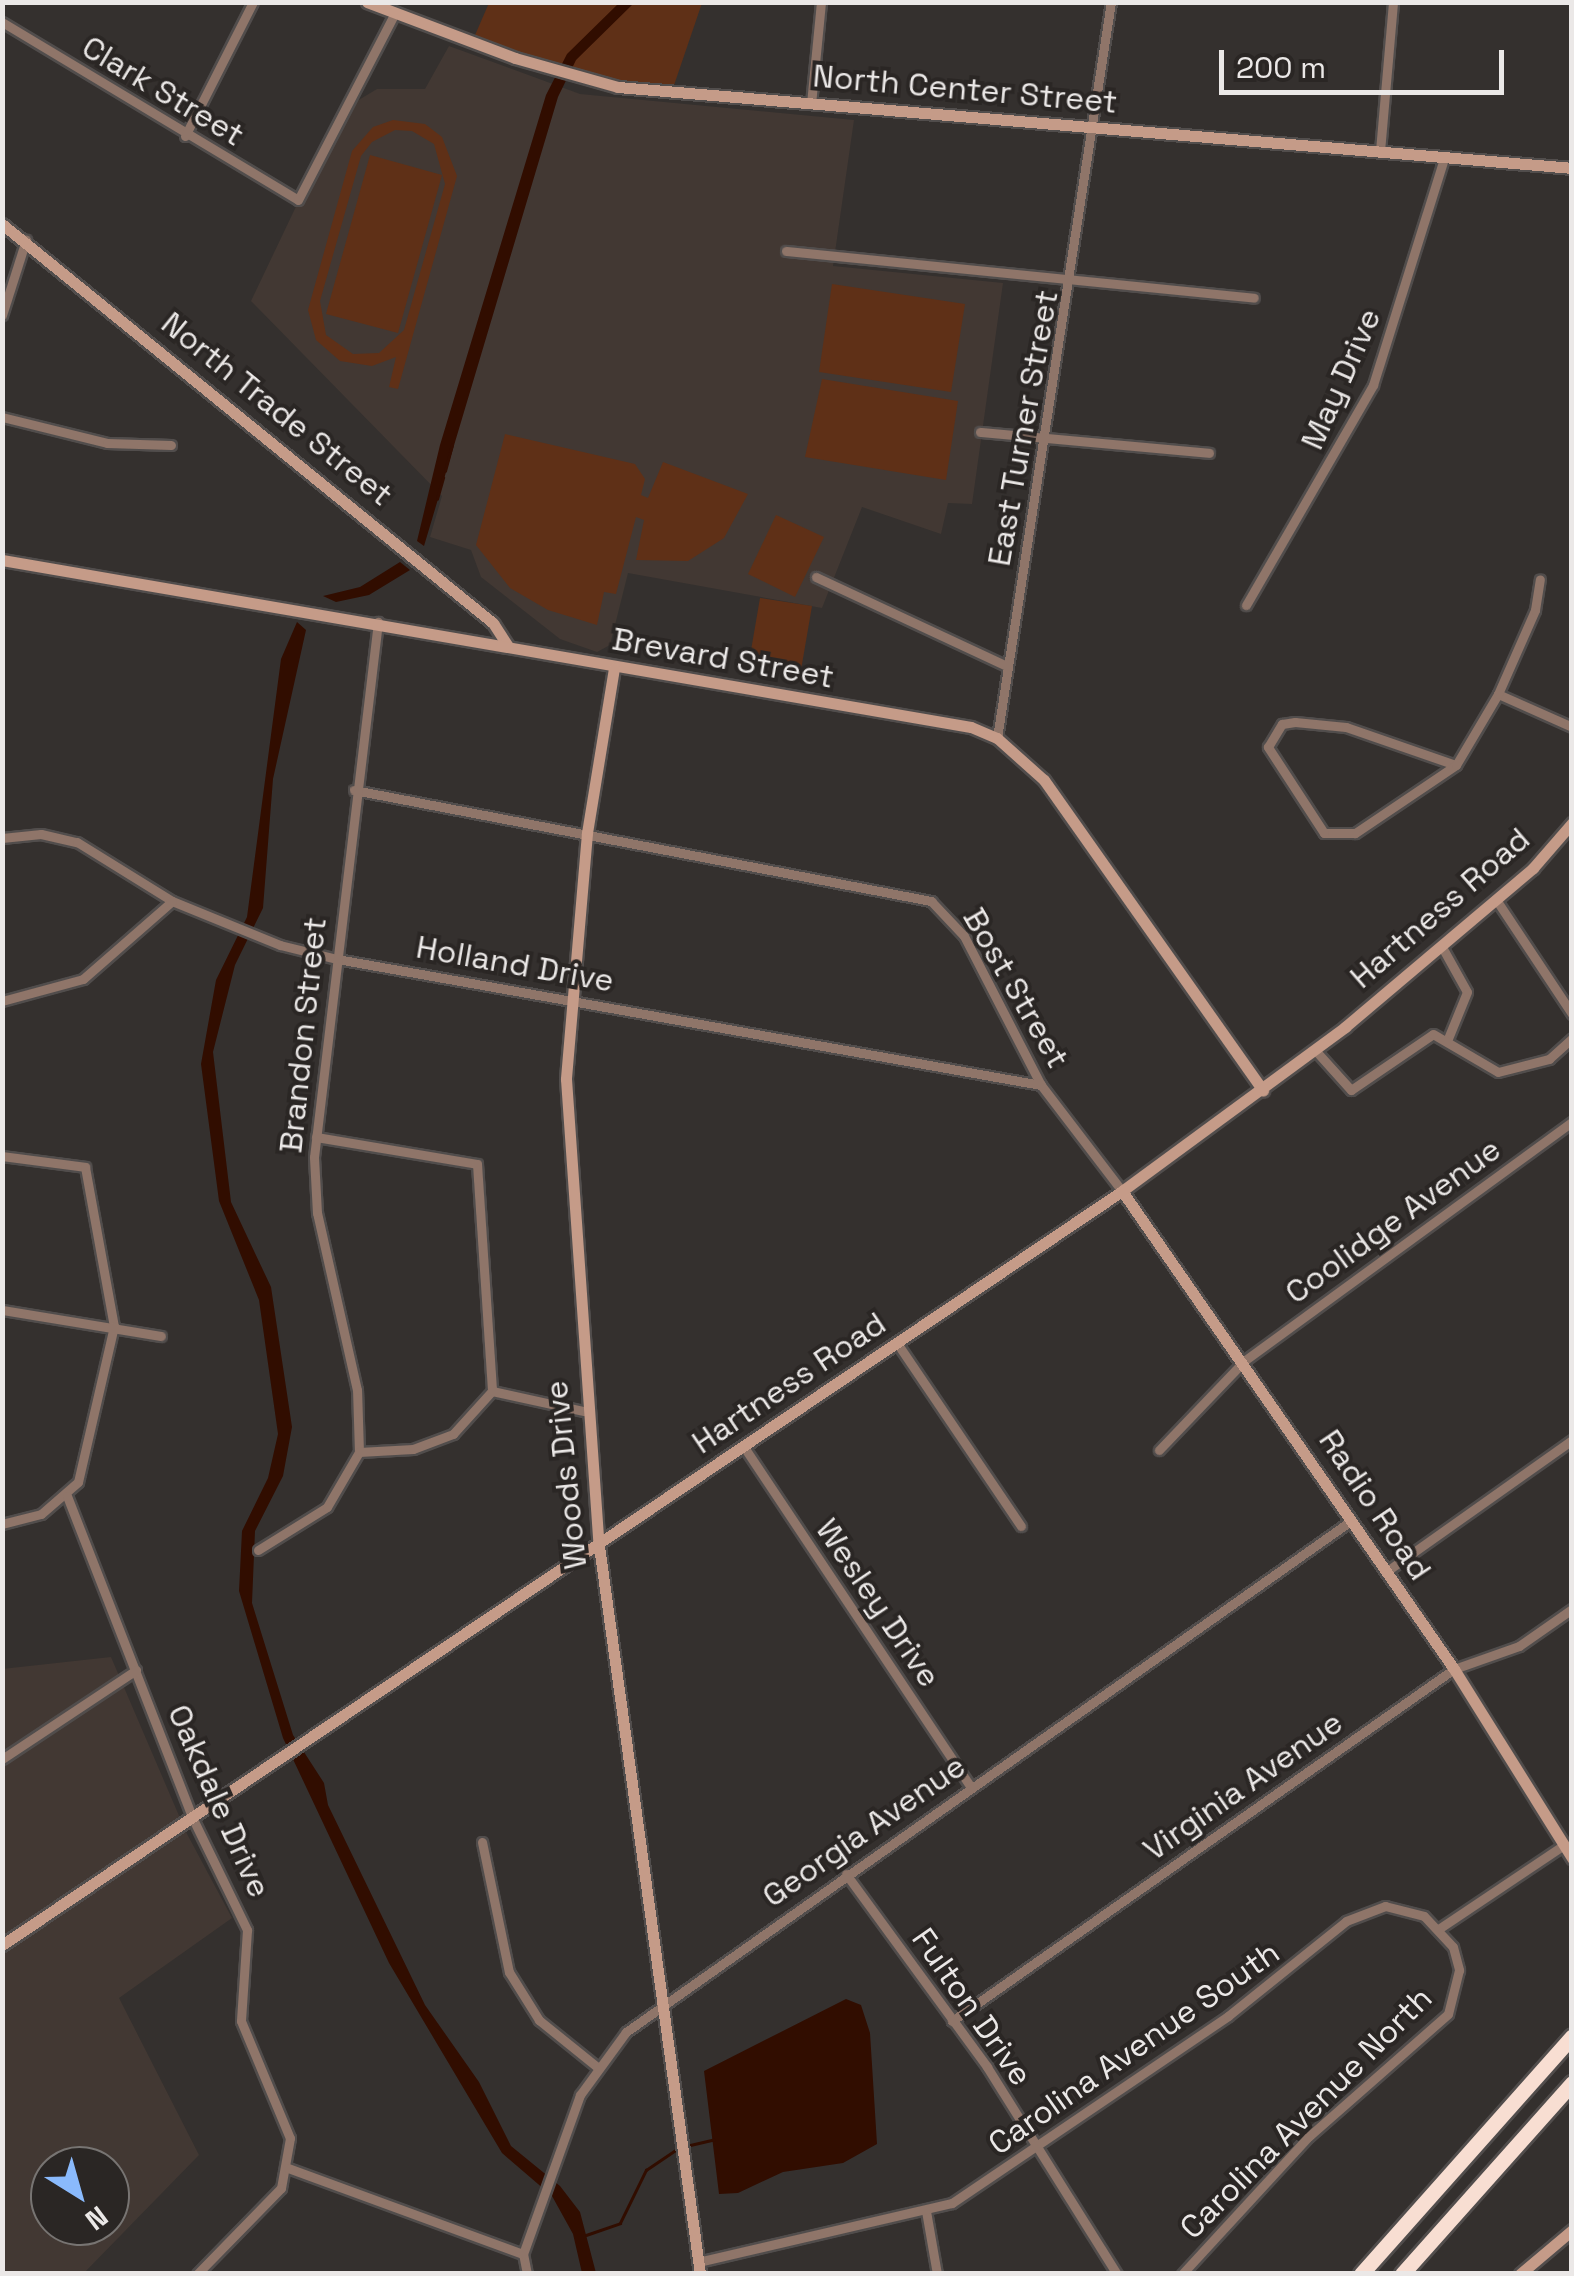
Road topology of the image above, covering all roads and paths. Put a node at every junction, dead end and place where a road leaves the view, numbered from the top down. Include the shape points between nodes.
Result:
1 (253, 2) edge
2 (821, 2) edge
3 (1112, 2) edge
4 (1393, 2) edge
5 (373, 3) edge
6 (395, 13) junction
7 (2, 22) edge
8 (811, 104) junction
9 (1097, 127) junction
10 (184, 136) junction
11 (1380, 151) junction
12 (1444, 158) junction
13 (1572, 168) edge
14 (2, 224) edge
15 (26, 240) junction
16 (786, 251) dead end
17 (1073, 282) junction
18 (1254, 298) dead end
19 (2, 315) edge
20 (2, 417) edge
21 (980, 432) dead end
22 (1048, 440) junction
23 (171, 444) dead end
24 (1210, 453) dead end
25 (2, 560) edge
26 (816, 577) dead end
27 (1540, 580) dead end
28 (1246, 605) dead end
29 (378, 622) junction
30 (508, 646) junction
31 (1007, 666) junction
32 (614, 668) junction
33 (1498, 694) junction
34 (1572, 726) edge
35 (997, 738) junction
36 (1456, 765) junction
37 (354, 790) junction
38 (1572, 823) edge
39 (588, 833) junction
40 (2, 838) edge
41 (172, 900) junction
42 (1496, 901) junction
43 (1442, 947) junction
44 (337, 959) junction
45 (570, 998) junction
46 (2, 1000) edge
47 (1572, 1014) edge
48 (1572, 1038) edge
49 (1447, 1040) junction
50 (1315, 1050) junction
51 (1041, 1085) junction
52 (1263, 1090) junction
53 (1572, 1122) edge
54 (316, 1137) junction
55 (2, 1156) edge
56 (1122, 1191) junction
57 (2, 1310) edge
58 (114, 1326) junction
59 (161, 1336) dead end
60 (896, 1343) junction
61 (1244, 1361) junction
62 (492, 1391) junction
63 (584, 1411) junction
64 (1572, 1440) edge
65 (744, 1447) junction
66 (1159, 1450) dead end
67 (359, 1452) junction
68 (67, 1496) junction
69 (1352, 1520) junction
70 (2, 1524) edge
71 (1021, 1526) dead end
72 (599, 1546) junction
73 (258, 1550) dead end
74 (1387, 1571) junction
75 (1572, 1609) edge
76 (1454, 1669) junction
77 (136, 1670) junction
78 (2, 1760) edge
79 (971, 1787) junction
80 (192, 1817) junction
81 (482, 1842) dead end
82 (1564, 1844) junction
83 (1572, 1858) edge
84 (846, 1874) junction
85 (1440, 1928) junction
86 (2, 1944) edge
87 (664, 2000) junction
88 (952, 2021) junction
89 (1572, 2036) edge
90 (596, 2066) junction
91 (1572, 2082) edge
92 (1036, 2147) junction
93 (288, 2168) junction
94 (926, 2211) junction
95 (1572, 2230) edge
96 (523, 2254) junction
97 (699, 2268) edge
98 (198, 2274) edge
99 (528, 2274) edge
100 (937, 2274) edge
101 (1117, 2274) edge
102 (1182, 2274) edge
103 (1361, 2274) edge
104 (1402, 2274) edge
105 (1520, 2274) edge

1 - 10 street
2 - 8 street
3 - 9 street, East Turner Street
4 - 11 street
5 - 6 street, North Center Street
6 - 8 street, North Center Street via 618,87
6 - 10 street, Clark Street via 298,200
7 - 10 street, Clark Street
8 - 9 street, North Center Street
9 - 11 street, North Center Street
9 - 17 street, East Turner Street
11 - 12 street, North Center Street
12 - 13 street, North Center Street
12 - 28 street, May Drive via 1372,385
14 - 15 street, North Trade Street
15 - 19 street
15 - 30 street, North Trade Street via 494,623
16 - 17 street
17 - 18 street
17 - 22 street, East Turner Street
20 - 23 street via 108,443
21 - 22 street
22 - 24 street
22 - 31 street, East Turner Street
25 - 29 street, Brevard Street
26 - 31 street
27 - 33 street via 1535,610
29 - 30 street, Brevard Street
29 - 37 street, Brandon Street
30 - 32 street, Brevard Street
31 - 35 street, East Turner Street
32 - 35 street, Brevard Street via 971,727
32 - 39 street, Woods Drive
33 - 34 street
33 - 36 street
35 - 52 street, Brevard Street via 1044,780
36 - 36 street via 1329,725 1282,724 1268,746 1313,822 1340,837
37 - 39 street, Bost Street
37 - 44 street, Brandon Street
38 - 42 street, Hartness Road
39 - 45 street, Woods Drive
39 - 51 street, Bost Street via 932,901 964,936
40 - 41 street, Holland Drive via 42,834 77,842
41 - 44 street, Holland Drive via 257,936
41 - 46 street via 83,979
42 - 43 street, Hartness Road
42 - 47 street
43 - 49 street via 1467,992
43 - 50 street, Hartness Road
44 - 45 street, Holland Drive
44 - 54 street, Brandon Street
45 - 51 street, Holland Drive
45 - 63 street, Woods Drive via 566,1079
48 - 49 street via 1549,1059 1498,1072
49 - 50 street via 1427,1036 1355,1090 1342,1086
50 - 52 street, Hartness Road
51 - 56 street, Bost Street
52 - 56 street, Hartness Road
53 - 61 street, Coolidge Avenue
54 - 62 street via 476,1164
54 - 67 street, Brandon Street via 317,1213 357,1390
55 - 58 street via 85,1168
56 - 60 street, Hartness Road
56 - 61 street, Radio Road
57 - 58 street
58 - 59 street
58 - 68 street via 85,1465
60 - 65 street, Hartness Road
60 - 71 street
61 - 66 street, Coolidge Avenue
61 - 69 street, Radio Road
62 - 63 street
62 - 67 street via 453,1434 413,1449
63 - 72 street, Woods Drive
64 - 74 street
65 - 72 street, Hartness Road
65 - 79 street, Wesley Drive
67 - 73 street via 327,1507
68 - 70 street via 40,1514
68 - 77 street, Oakdale Drive
69 - 74 street, Radio Road
69 - 79 street, Georgia Avenue
72 - 80 street, Hartness Road
72 - 87 street, Woods Drive
74 - 76 street, Radio Road
75 - 76 street, Virginia Avenue via 1519,1646
76 - 82 street, Radio Road
76 - 88 street, Virginia Avenue
77 - 78 street
77 - 80 street, Oakdale Drive
79 - 84 street, Georgia Avenue
80 - 86 street, Hartness Road
80 - 93 street, Oakdale Drive via 247,1930 241,2022 283,2113
81 - 90 street via 516,1985 540,2020
82 - 83 street, Radio Road
82 - 85 street
84 - 87 street, Georgia Avenue
84 - 88 street, Fulton Drive
85 - 92 street, Carolina Avenue South via 1406,1908 1356,1916 1228,2016
85 - 102 street, Carolina Avenue North via 1459,1970 1448,2014 1308,2137
87 - 90 street, Georgia Avenue
87 - 97 street, Woods Drive
88 - 92 street, Fulton Drive
89 - 103 highway
90 - 96 street, Georgia Avenue
91 - 104 highway
92 - 94 street, Carolina Avenue South via 977,2191
92 - 101 street, Fulton Drive
93 - 96 street
93 - 98 street via 265,2209
94 - 97 street, Carolina Avenue South
94 - 100 street
95 - 105 street
96 - 99 street

